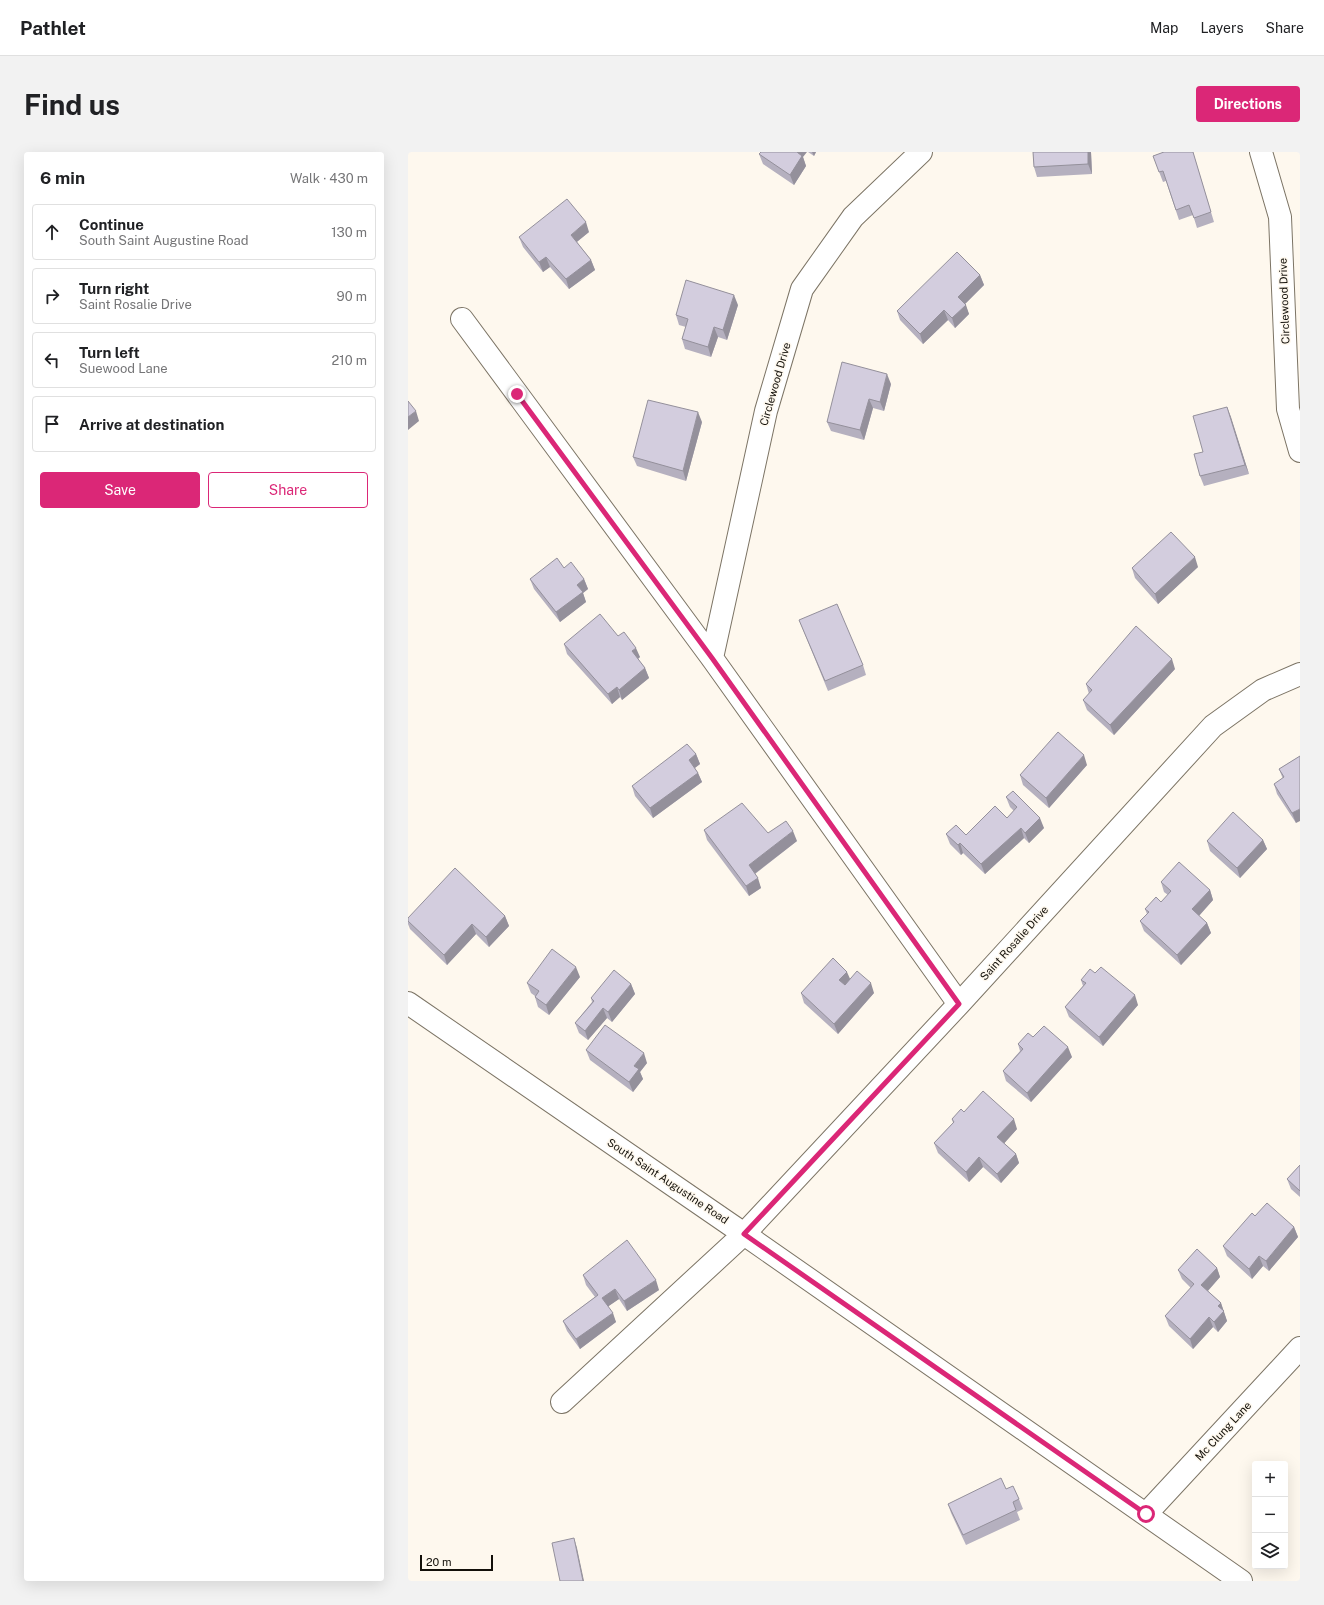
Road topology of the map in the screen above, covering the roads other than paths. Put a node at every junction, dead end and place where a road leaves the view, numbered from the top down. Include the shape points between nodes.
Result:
1 (921, 152) edge
2 (1261, 152) edge
3 (462, 319) dead end
4 (1300, 451) edge
5 (712, 658) junction
6 (1300, 674) edge
7 (408, 1003) edge
8 (959, 1004) junction
9 (744, 1234) junction
10 (1300, 1348) edge
11 (562, 1402) dead end
12 (1146, 1514) junction
13 (1241, 1581) edge

1 - 5 street, Circlewood Drive via 854,217 802,289 766,411
2 - 4 street, Circlewood Drive via 1280,217 1288,409
3 - 5 street
5 - 8 street
6 - 8 street, Saint Rosalie Drive via 1263,690 1213,726
7 - 9 street, South Saint Augustine Road
8 - 9 street, Saint Rosalie Drive
9 - 11 street, Saint Rosalie Drive
9 - 12 street, South Saint Augustine Road
10 - 12 street, Mc Clung Lane
12 - 13 street, South Saint Augustine Road

